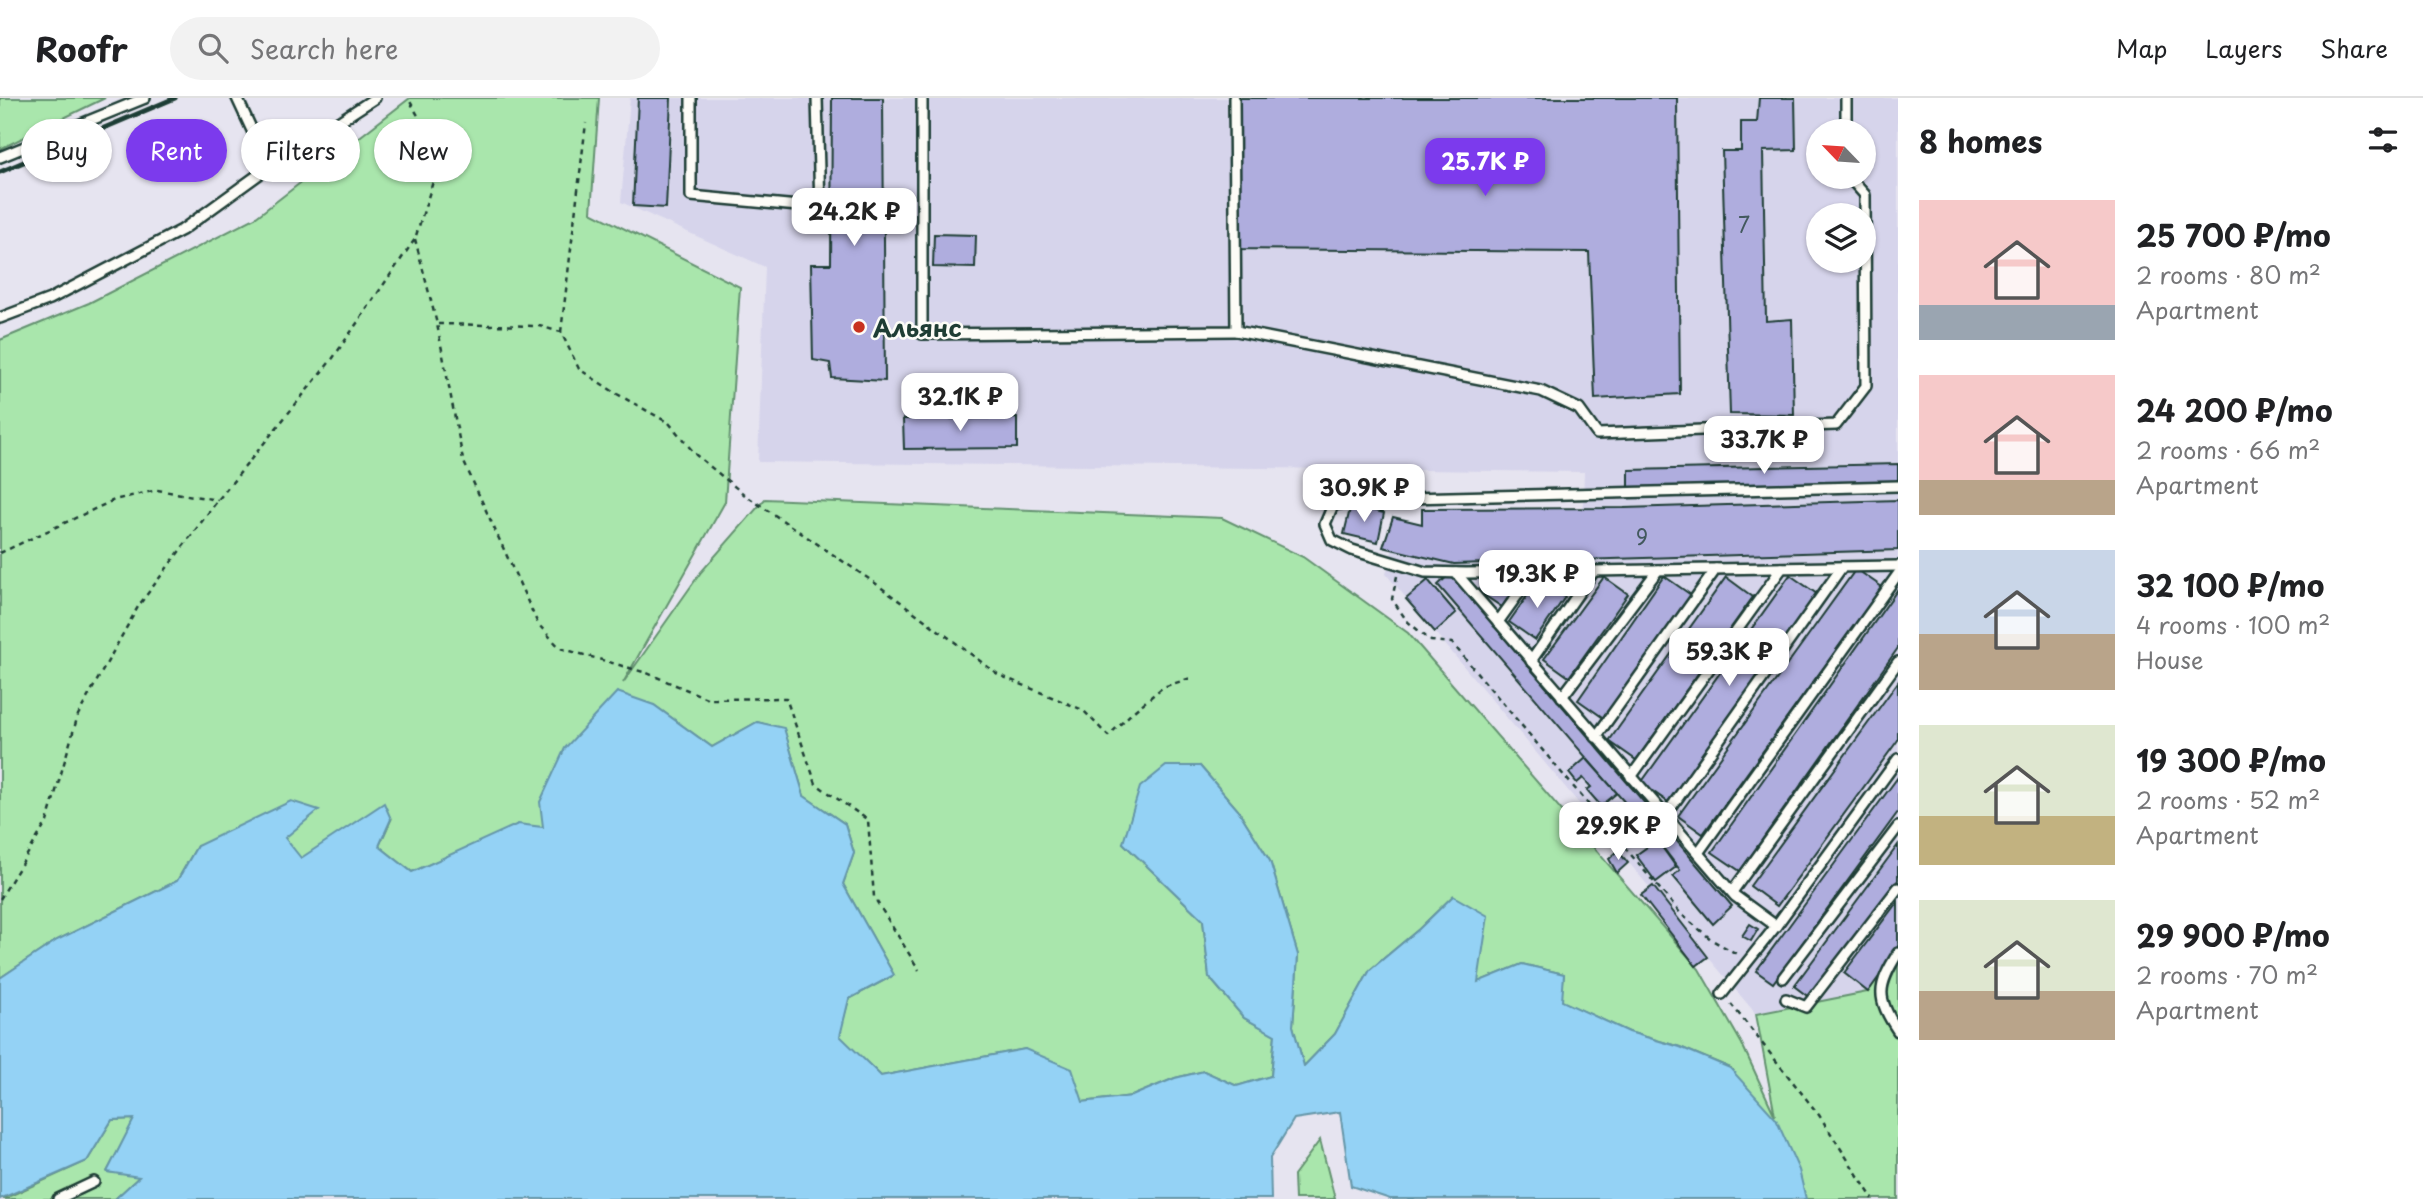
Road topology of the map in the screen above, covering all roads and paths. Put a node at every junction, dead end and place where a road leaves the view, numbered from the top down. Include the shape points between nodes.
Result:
1 (145, 98) edge
2 (237, 98) edge
3 (376, 98) edge
4 (408, 98) edge
5 (691, 98) edge
6 (817, 98) edge
7 (922, 98) edge
8 (1234, 98) edge
9 (1846, 98) edge
10 (247, 119) edge
11 (344, 119) edge
12 (1846, 119) edge
13 (586, 123) dead end
14 (0, 157) edge
15 (249, 182) edge
16 (1860, 189) edge
17 (415, 239) junction
18 (0, 318) edge
19 (437, 324) junction
20 (1236, 331) junction
21 (561, 332) junction
22 (1898, 486) edge
23 (218, 500) junction
24 (0, 553) edge
25 (1399, 564) junction
26 (1898, 566) edge
27 (1842, 567) junction
28 (1782, 568) junction
29 (1716, 569) junction
30 (1658, 570) junction
31 (1594, 571) junction
32 (1534, 572) junction
33 (1456, 573) junction
34 (1898, 574) edge
35 (1498, 622) junction
36 (1531, 661) junction
37 (1898, 663) edge
38 (1191, 678) dead end
39 (1562, 698) junction
40 (1597, 737) junction
41 (1898, 759) edge
42 (1631, 777) junction
43 (1665, 816) junction
44 (1898, 827) edge
45 (1698, 853) junction
46 (1898, 888) edge
47 (1732, 892) junction
48 (1, 897) edge
49 (1776, 926) junction
50 (1898, 953) edge
51 (1748, 961) junction
52 (919, 970) dead end
53 (1783, 978) dead end
54 (1723, 994) joint
55 (1786, 999) dead end
56 (1898, 1031) edge
57 (94, 1182) dead end
58 (58, 1199) edge
59 (1873, 1199) edge

1 - 14 lane
2 - 10 lane
3 - 11 lane
4 - 17 path via 441,156
5 - 6 lane via 691,196 820,208
7 - 20 lane via 922,334
8 - 20 lane
9 - 12 lane
13 - 21 path
15 - 18 lane via 182,230 50,299
16 - 20 lane via 1865,195 1866,386 1836,425 1597,434 1579,409 1541,391
17 - 19 path
17 - 23 path via 333,358
19 - 21 path via 539,326
19 - 52 path via 463,460 538,624 561,649 647,673 709,699 786,698 816,784 868,820 874,897
21 - 38 path via 579,369 669,423 696,454 745,495 999,675 1083,710 1108,736 1163,687
22 - 25 lane via 1366,499 1333,505 1325,524 1332,540
23 - 24 path via 157,490 92,510
23 - 48 path via 139,605 78,715 47,822
25 - 33 lane via 1425,572
25 - 51 path via 1392,599 1408,621 1431,641 1452,643 1681,914
26 - 27 lane
27 - 28 lane
27 - 43 lane
28 - 29 lane
28 - 42 lane
29 - 30 lane
29 - 40 lane
30 - 31 lane
30 - 39 lane
31 - 32 lane
31 - 36 lane
32 - 33 lane
32 - 35 lane
33 - 35 lane
34 - 45 lane
35 - 36 lane
36 - 39 lane
37 - 47 lane
39 - 40 lane
40 - 42 lane
41 - 49 lane
42 - 43 lane
43 - 45 lane
44 - 53 lane
45 - 47 lane
46 - 55 lane via 1806,1007
47 - 49 lane
49 - 51 lane
50 - 56 lane via 1880,992 1883,1009
51 - 54 lane
54 - 59 path via 1819,1115
57 - 58 lane

